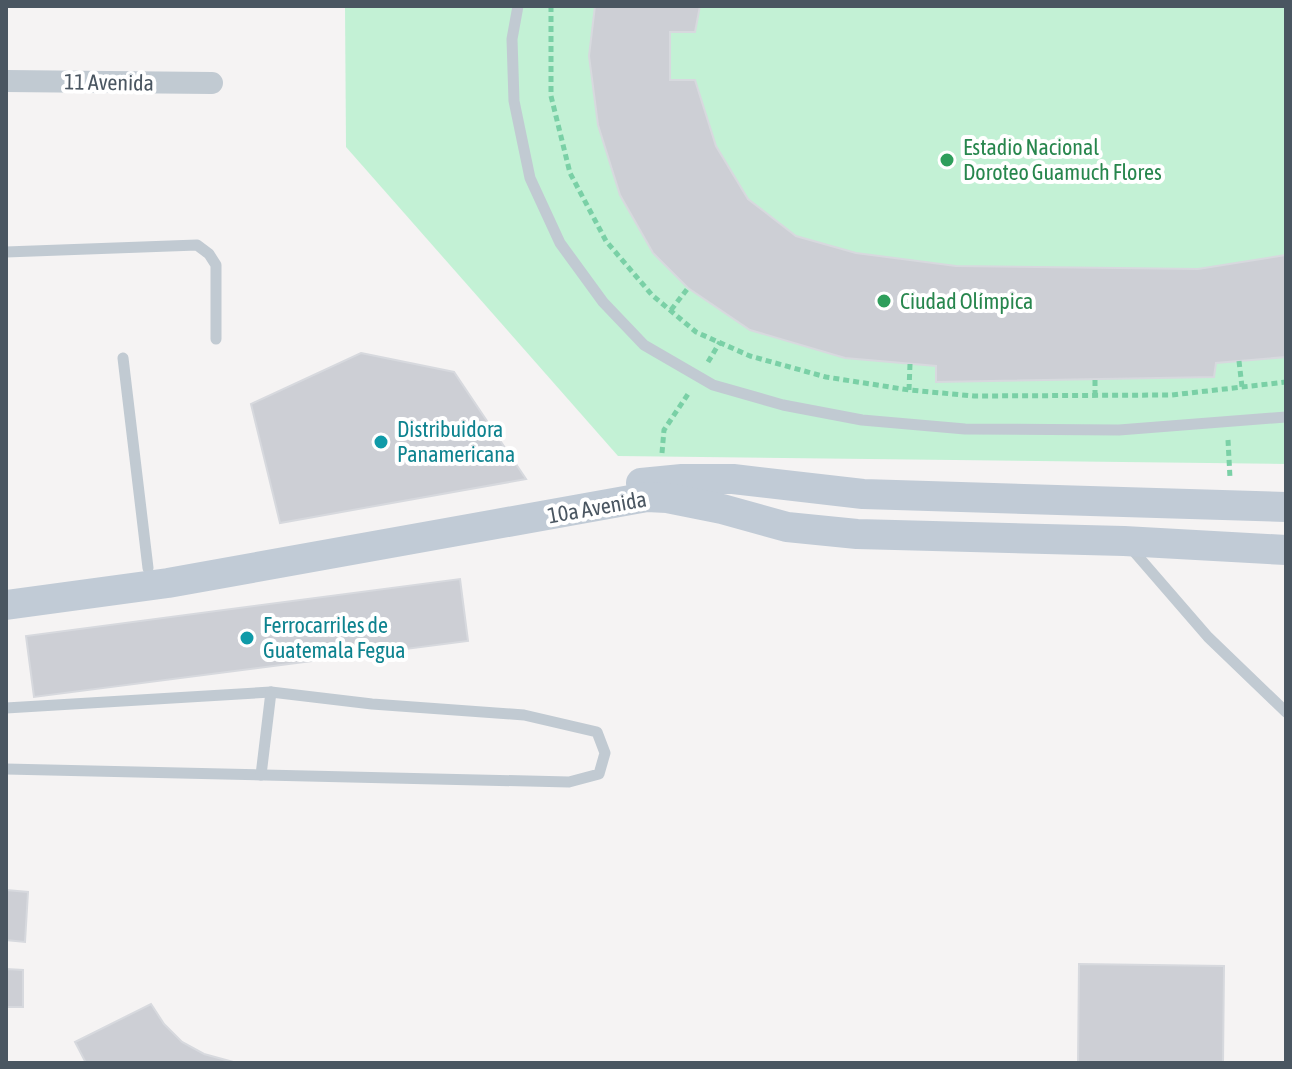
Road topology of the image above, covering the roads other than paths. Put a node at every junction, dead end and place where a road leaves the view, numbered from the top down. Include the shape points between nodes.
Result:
1 (518, 6) edge
2 (6, 81) edge
3 (212, 83) dead end
4 (6, 252) edge
5 (216, 339) dead end
6 (123, 358) dead end
7 (1286, 417) edge
8 (1286, 507) edge
9 (1124, 541) junction
10 (1286, 550) edge
11 (148, 568) junction
12 (6, 590) edge
13 (6, 605) edge
14 (271, 692) junction
15 (6, 708) edge
16 (1286, 712) edge
17 (6, 769) edge
18 (261, 775) junction

1 - 7 lane via 512,39 514,101 530,178 560,243 603,302 644,345 713,385 862,420 965,429 1119,430
2 - 3 street, 11 Avenida
4 - 5 lane via 197,245 216,265
6 - 11 lane
8 - 11 main road, 10a Avenida via 863,494 733,479 682,479 559,494
9 - 10 main road, 10a Avenida
9 - 13 main road, 10a Avenida via 857,534 787,527 647,497 168,583
9 - 16 lane via 1208,637
11 - 12 main road, 10a Avenida
14 - 15 lane
14 - 18 lane
14 - 18 lane via 524,715 597,732 605,753 599,774 569,782
17 - 18 lane

